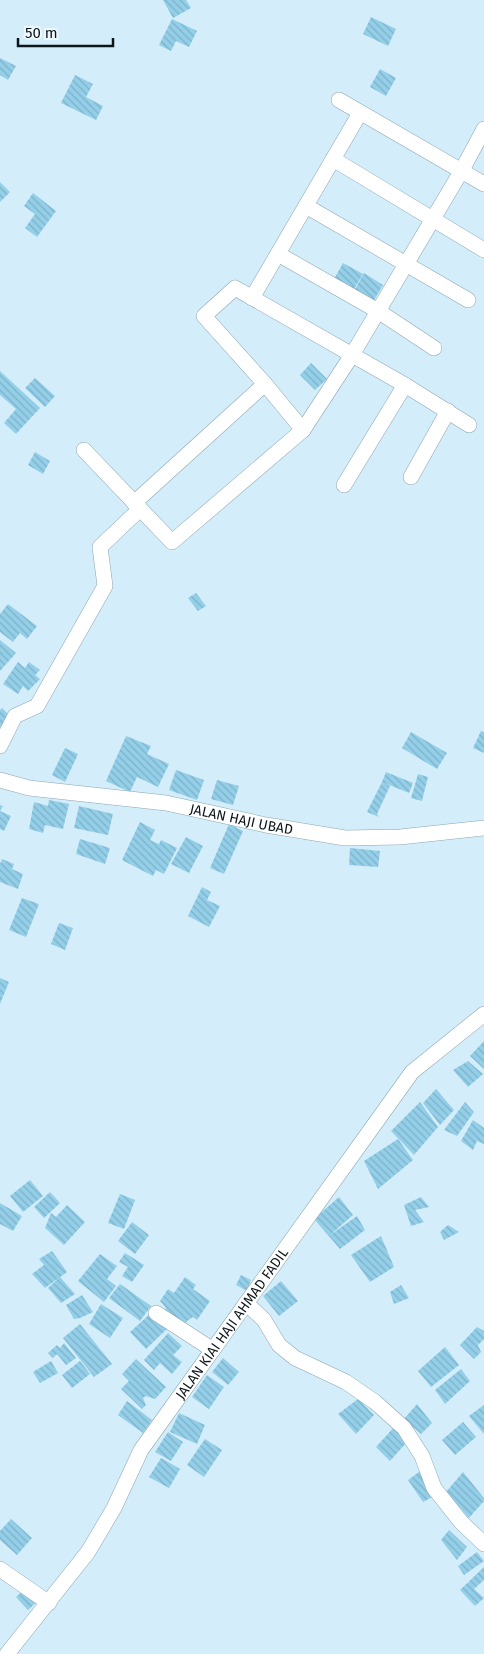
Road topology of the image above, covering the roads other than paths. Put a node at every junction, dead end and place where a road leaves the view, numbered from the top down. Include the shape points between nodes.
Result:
1 (339, 100) dead end
2 (360, 113) junction
3 (484, 128) edge
4 (333, 159) junction
5 (462, 170) junction
6 (484, 184) edge
7 (306, 206) junction
8 (433, 219) junction
9 (484, 250) edge
10 (278, 254) junction
11 (406, 264) junction
12 (252, 298) junction
13 (468, 300) dead end
14 (378, 311) junction
15 (434, 348) dead end
16 (352, 355) junction
17 (265, 384) junction
18 (405, 385) junction
19 (448, 411) junction
20 (469, 425) dead end
21 (303, 430) junction
22 (84, 450) dead end
23 (411, 477) dead end
24 (344, 485) dead end
25 (137, 506) junction
26 (0, 746) edge
27 (0, 780) edge
28 (484, 828) edge
29 (484, 1014) edge
30 (246, 1303) junction
31 (156, 1313) dead end
32 (213, 1350) junction
33 (484, 1544) edge
34 (0, 1569) edge
35 (49, 1603) junction
36 (7, 1654) edge

1 - 2 street
2 - 4 street
2 - 5 street
3 - 5 street
4 - 7 street
4 - 8 street
5 - 6 street
5 - 8 street
7 - 10 street
7 - 11 street
8 - 9 street
8 - 11 street
10 - 12 street
10 - 14 street
11 - 13 street
11 - 14 street
12 - 16 street
12 - 17 street via 235,288 204,316
14 - 15 street
14 - 16 street
16 - 18 street
16 - 21 street
17 - 21 street
17 - 25 street
18 - 19 street
18 - 24 street
19 - 20 street
19 - 23 street
21 - 25 street via 172,542
22 - 25 street
25 - 26 street via 100,547 105,586 37,706 16,716
27 - 28 street, JALAN HAJI UBAD via 29,788 166,803 345,838
29 - 30 street, JALAN KIAI HAJI AHMAD FADIL via 412,1072
30 - 32 street, JALAN KIAI HAJI AHMAD FADIL
30 - 33 street via 264,1320 279,1345 295,1358 346,1382 404,1428 422,1456 434,1488 461,1522
31 - 32 street
32 - 35 street, JALAN KIAI HAJI AHMAD FADIL via 141,1450 114,1508 88,1552
34 - 35 street
35 - 36 street, JALAN KIAI HAJI AHMAD FADIL

